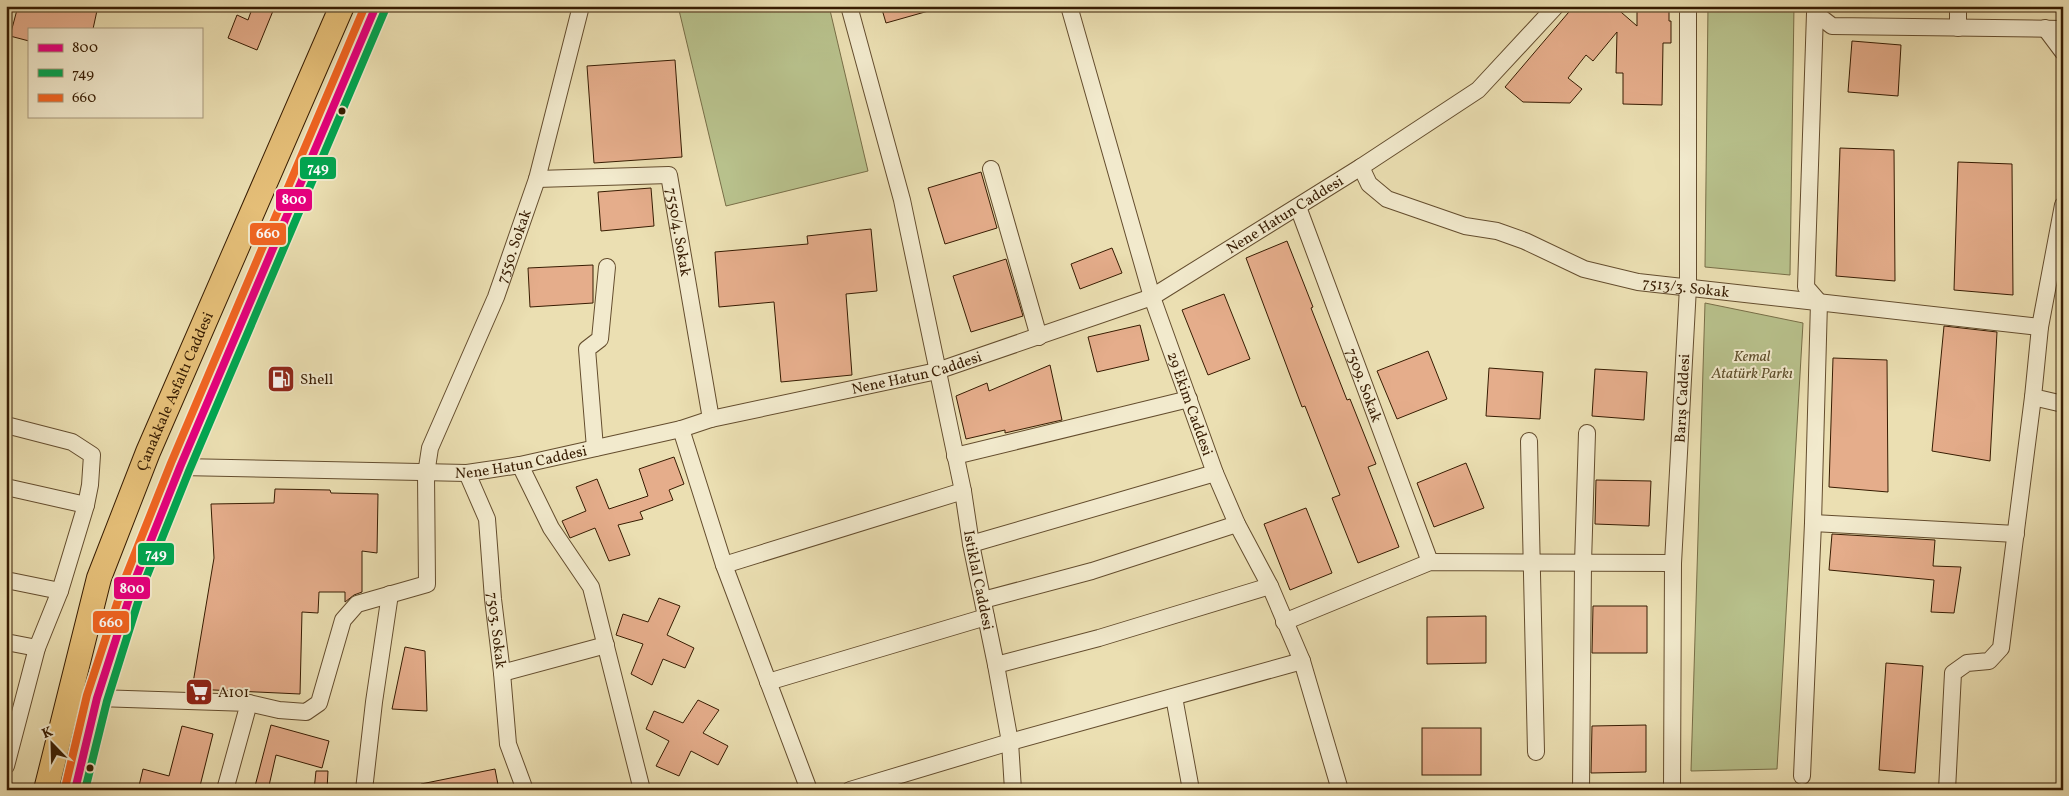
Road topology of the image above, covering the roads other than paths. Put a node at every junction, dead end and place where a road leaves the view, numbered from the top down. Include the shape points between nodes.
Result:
1 (342, 6) edge
2 (376, 6) edge
3 (849, 6) edge
4 (1070, 6) edge
5 (1556, 6) edge
6 (1688, 6) edge
7 (1958, 6) edge
8 (577, 8) edge
9 (1815, 10) edge
10 (1958, 28) junction
11 (2045, 28) junction
12 (2063, 29) edge
13 (2063, 52) edge
14 (1361, 167) junction
15 (991, 169) dead end
16 (537, 179) junction
17 (2063, 205) edge
18 (1298, 208) junction
19 (606, 267) dead end
20 (1688, 287) junction
21 (1152, 297) junction
22 (1819, 302) junction
23 (2040, 327) junction
24 (1039, 337) junction
25 (937, 371) junction
26 (2033, 397) junction
27 (1189, 399) junction
28 (2063, 404) edge
29 (711, 419) junction
30 (6, 425) edge
31 (681, 430) junction
32 (1587, 433) dead end
33 (1529, 440) dead end
34 (595, 448) junction
35 (955, 456) junction
36 (520, 465) junction
37 (180, 467) junction
38 (467, 473) junction
39 (1215, 473) junction
40 (426, 474) junction
41 (6, 486) edge
42 (963, 491) junction
43 (86, 505) junction
44 (1813, 523) junction
45 (1237, 524) junction
46 (2016, 534) junction
47 (971, 544) junction
48 (1430, 562) junction
49 (1532, 562) junction
50 (1583, 562) junction
51 (1673, 563) junction
52 (724, 565) junction
53 (6, 580) edge
54 (1270, 586) junction
55 (60, 591) junction
56 (390, 594) junction
57 (983, 600) junction
58 (986, 617) junction
59 (1284, 622) junction
60 (6, 642) edge
61 (606, 645) junction
62 (37, 648) junction
63 (1302, 661) junction
64 (996, 665) junction
65 (502, 673) junction
66 (768, 682) junction
67 (1174, 696) junction
68 (97, 698) junction
69 (249, 704) junction
70 (1010, 742) junction
71 (1536, 752) dead end
72 (6, 766) edge
73 (1802, 776) dead end
74 (46, 790) edge
75 (76, 790) edge
76 (225, 790) edge
77 (364, 790) edge
78 (525, 790) edge
79 (642, 790) edge
80 (809, 790) edge
81 (850, 790) edge
82 (1013, 790) edge
83 (1191, 790) edge
84 (1340, 790) edge
85 (1581, 790) edge
86 (1672, 790) edge
87 (1947, 790) edge

1 - 74 highway, Çanakkale Asfaltı Caddesi via 148,452 99,578
2 - 37 highway
3 - 25 street, Istiklal Caddesi via 900,188
4 - 21 street, 29 Ekim Caddesi
5 - 14 street, Nene Hatun Caddesi via 1478,90
6 - 20 street, Barış Caddesi
7 - 10 street
8 - 16 street, 7550. Sokak
9 - 10 street via 1832,26
9 - 22 street via 1806,287
10 - 11 street
11 - 12 street
11 - 13 street
14 - 18 street, Nene Hatun Caddesi
14 - 20 street, 7513/3. Sokak via 1369,184 1387,199 1466,226 1497,231 1592,271 1638,282
15 - 24 street
16 - 29 street, 7550/4. Sokak via 669,175
16 - 40 street, 7550. Sokak via 496,297 430,448
17 - 23 street
18 - 21 street, Nene Hatun Caddesi
18 - 48 street, 7509. Sokak
19 - 34 street via 600,339 587,349
20 - 22 street, 7513/3. Sokak
20 - 51 street, Barış Caddesi
21 - 24 street, Nene Hatun Caddesi
21 - 27 street, 29 Ekim Caddesi
22 - 23 street, 7513/3. Sokak
22 - 44 street
23 - 26 street
24 - 25 street, Nene Hatun Caddesi
25 - 29 street, Nene Hatun Caddesi
25 - 35 street, Istiklal Caddesi
26 - 28 street
26 - 46 street
27 - 35 street
27 - 39 street, 29 Ekim Caddesi
29 - 31 street, Nene Hatun Caddesi
30 - 43 street via 72,442 92,455
31 - 34 street, Nene Hatun Caddesi
31 - 52 street
32 - 50 street
33 - 49 street
34 - 36 street, Nene Hatun Caddesi
35 - 42 street, Istiklal Caddesi
36 - 38 street, Nene Hatun Caddesi
36 - 61 street via 551,528 591,587
37 - 40 street, Nene Hatun Caddesi
37 - 68 highway via 135,580
38 - 40 street, Nene Hatun Caddesi
38 - 65 street, 7503. Sokak via 487,518
39 - 45 street, 29 Ekim Caddesi
39 - 47 street
40 - 56 street, 7550. Sokak via 427,584
41 - 43 street
42 - 47 street, Istiklal Caddesi
42 - 52 street
43 - 55 street
44 - 46 street
44 - 73 street
45 - 54 street, 29 Ekim Caddesi
45 - 57 street via 1092,571
46 - 87 street via 2001,648 1989,661 1967,663 1952,673
47 - 57 street, Istiklal Caddesi
48 - 49 street
48 - 59 street
49 - 50 street
49 - 71 street
50 - 51 street
50 - 85 street
51 - 86 street, Barış Caddesi
52 - 66 street
53 - 55 street
54 - 59 street, 29 Ekim Caddesi
54 - 64 street via 1099,638
55 - 62 street
56 - 69 street via 357,604 343,620 320,703 306,712
56 - 77 street
57 - 58 street, Istiklal Caddesi
58 - 64 street, Istiklal Caddesi
58 - 66 street
59 - 63 street, 29 Ekim Caddesi
60 - 62 street
61 - 65 street
61 - 79 street
62 - 72 street
63 - 67 street
63 - 84 street, 29 Ekim Caddesi
64 - 70 street, Istiklal Caddesi
65 - 78 street, 7503. Sokak via 508,744
66 - 80 street
67 - 70 street
67 - 83 street
68 - 69 street
68 - 75 highway
69 - 76 street
70 - 81 street
70 - 82 street, Istiklal Caddesi

